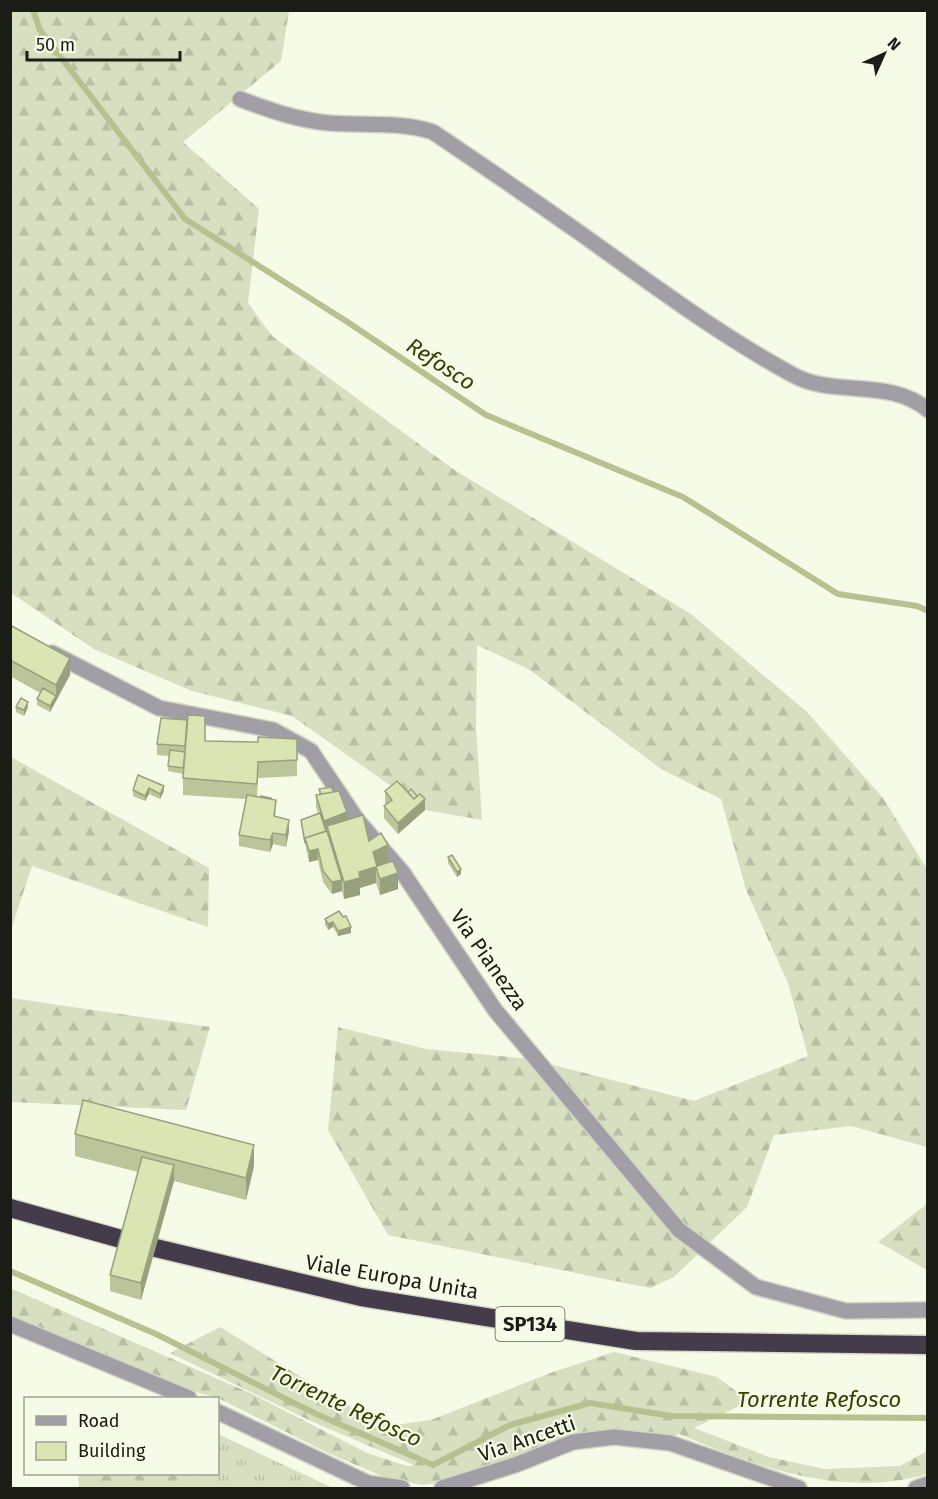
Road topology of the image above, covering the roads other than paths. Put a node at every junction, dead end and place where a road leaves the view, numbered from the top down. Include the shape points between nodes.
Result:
1 (240, 99) dead end
2 (927, 410) edge
3 (41, 646) edge
4 (10, 1208) edge
5 (927, 1310) edge
6 (10, 1324) edge
7 (927, 1345) edge
8 (187, 1397) edge
9 (219, 1412) edge
10 (927, 1484) edge
11 (402, 1488) edge
12 (442, 1488) edge
13 (799, 1488) edge
14 (916, 1488) edge

1 - 2 street via 279,114 328,123 416,126 434,132 650,285 796,377 830,386 888,391 916,400
3 - 5 street, Via Pianezza via 159,708 273,730 311,751 358,821 404,873 495,1010 679,1230 756,1287 846,1311
4 - 7 highway, Viale Europa Unita / SP134 via 139,1244 361,1297 636,1341
6 - 8 street
9 - 11 street via 368,1484
10 - 14 street
12 - 13 street, Via Ancetti via 573,1442 614,1437 670,1443

